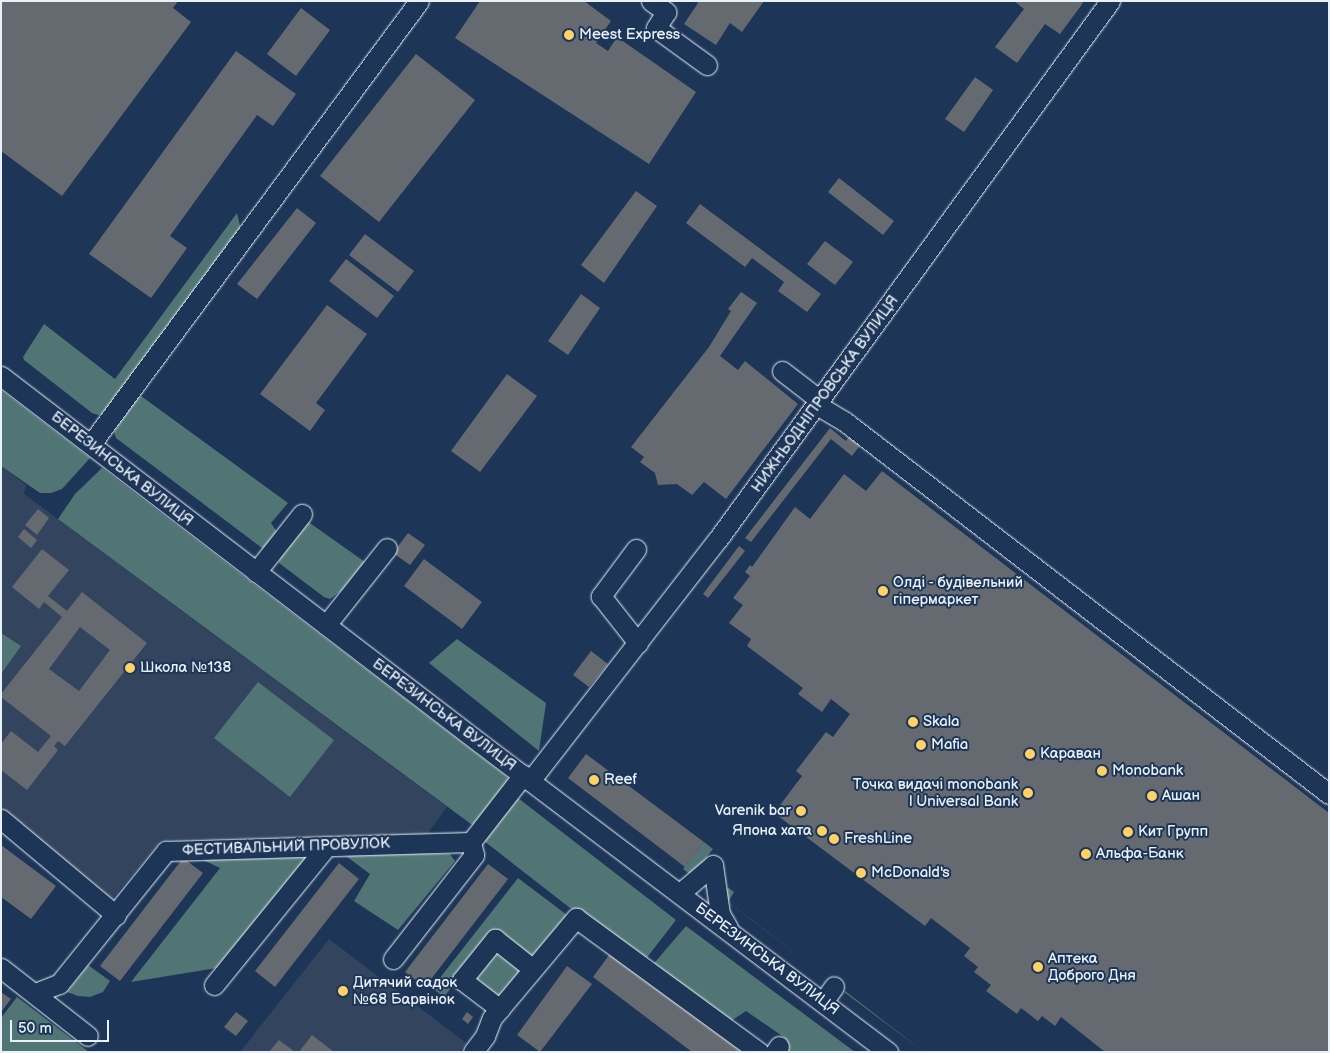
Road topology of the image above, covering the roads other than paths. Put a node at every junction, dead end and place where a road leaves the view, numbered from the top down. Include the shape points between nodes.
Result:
1 (419, 1) edge
2 (651, 1) edge
3 (1110, 1) edge
4 (707, 65) dead end
5 (782, 371) dead end
6 (1, 376) edge
7 (819, 403) junction
8 (91, 444) junction
9 (302, 514) dead end
10 (387, 548) dead end
11 (636, 549) dead end
12 (256, 572) junction
13 (326, 625) junction
14 (638, 643) junction
15 (527, 778) junction
16 (1329, 794) edge
17 (1, 818) edge
18 (471, 842) junction
19 (327, 846) junction
20 (680, 893) junction
21 (116, 915) junction
22 (728, 929) junction
23 (393, 959) dead end
24 (1, 968) edge
25 (533, 969) junction
26 (214, 985) dead end
27 (834, 986) dead end
28 (35, 993) junction
29 (823, 1002) junction
30 (500, 1009) junction
31 (88, 1036) dead end
32 (473, 1052) edge
33 (759, 1052) edge
34 (888, 1052) edge

1 - 8 street
2 - 4 street via 666,12 656,28
3 - 7 street, НИЖНЬОДНІПРОВСЬКА ВУЛИЦЯ
5 - 7 street
6 - 8 street, БЕРЕЗИНСЬКА ВУЛИЦЯ
7 - 14 street, НИЖНЬОДНІПРОВСЬКА ВУЛИЦЯ
7 - 16 street
8 - 12 street, БЕРЕЗИНСЬКА ВУЛИЦЯ
9 - 12 street
10 - 13 street
11 - 14 street via 600,596
12 - 13 street, БЕРЕЗИНСЬКА ВУЛИЦЯ
13 - 15 street, БЕРЕЗИНСЬКА ВУЛИЦЯ
14 - 15 street, НИЖНЬОДНІПРОВСЬКА ВУЛИЦЯ
15 - 18 street
15 - 20 street, БЕРЕЗИНСЬКА ВУЛИЦЯ
17 - 21 street
18 - 19 street, ФЕСТИВАЛЬНИЙ ПРОВУЛОК
18 - 23 street via 474,855
19 - 21 street, ФЕСТИВАЛЬНИЙ ПРОВУЛОК via 166,851
19 - 26 street
20 - 22 street, БЕРЕЗИНСЬКА ВУЛИЦЯ
20 - 22 street via 713,865 720,914
21 - 28 street, ФЕСТИВАЛЬНИЙ ПРОВУЛОК via 59,984
22 - 29 street, БЕРЕЗИНСЬКА ВУЛИЦЯ
24 - 28 street
25 - 30 street
25 - 30 street via 495,939 462,980
25 - 33 street via 576,918
27 - 29 street
28 - 31 street
29 - 34 street, БЕРЕЗИНСЬКА ВУЛИЦЯ
30 - 32 street

